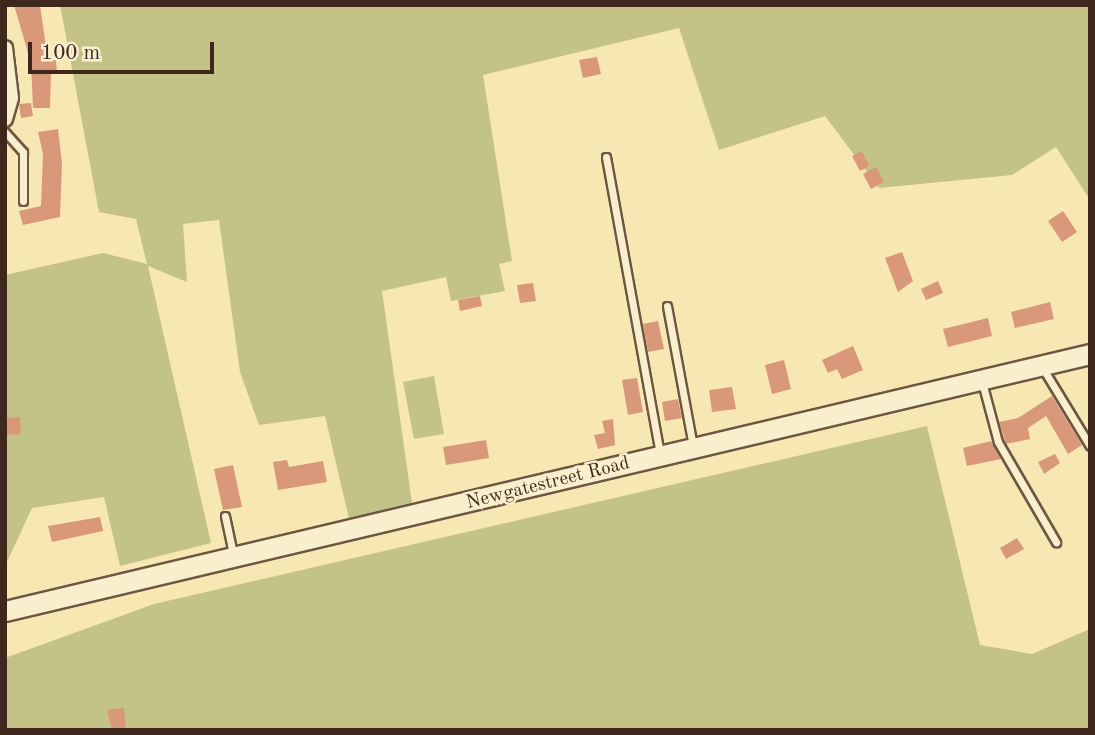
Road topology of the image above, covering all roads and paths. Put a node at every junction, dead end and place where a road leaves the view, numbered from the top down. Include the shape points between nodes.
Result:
1 (5, 48) edge
2 (5, 119) edge
3 (5, 132) edge
4 (606, 156) dead end
5 (23, 201) dead end
6 (667, 306) dead end
7 (1090, 354) edge
8 (1042, 367) junction
9 (982, 382) junction
10 (1090, 446) edge
11 (694, 450) junction
12 (661, 457) junction
13 (225, 516) dead end
14 (1056, 542) dead end
15 (234, 558) junction
16 (5, 611) edge

1 - 2 street via 11,98
3 - 5 lane via 23,152
4 - 12 lane
6 - 11 lane
7 - 8 street, Newgatestreet Road
8 - 9 street, Newgatestreet Road
8 - 10 lane
9 - 11 street, Newgatestreet Road
9 - 14 lane via 998,442
11 - 12 street, Newgatestreet Road
12 - 15 street, Newgatestreet Road
13 - 15 lane
15 - 16 street, Newgatestreet Road

